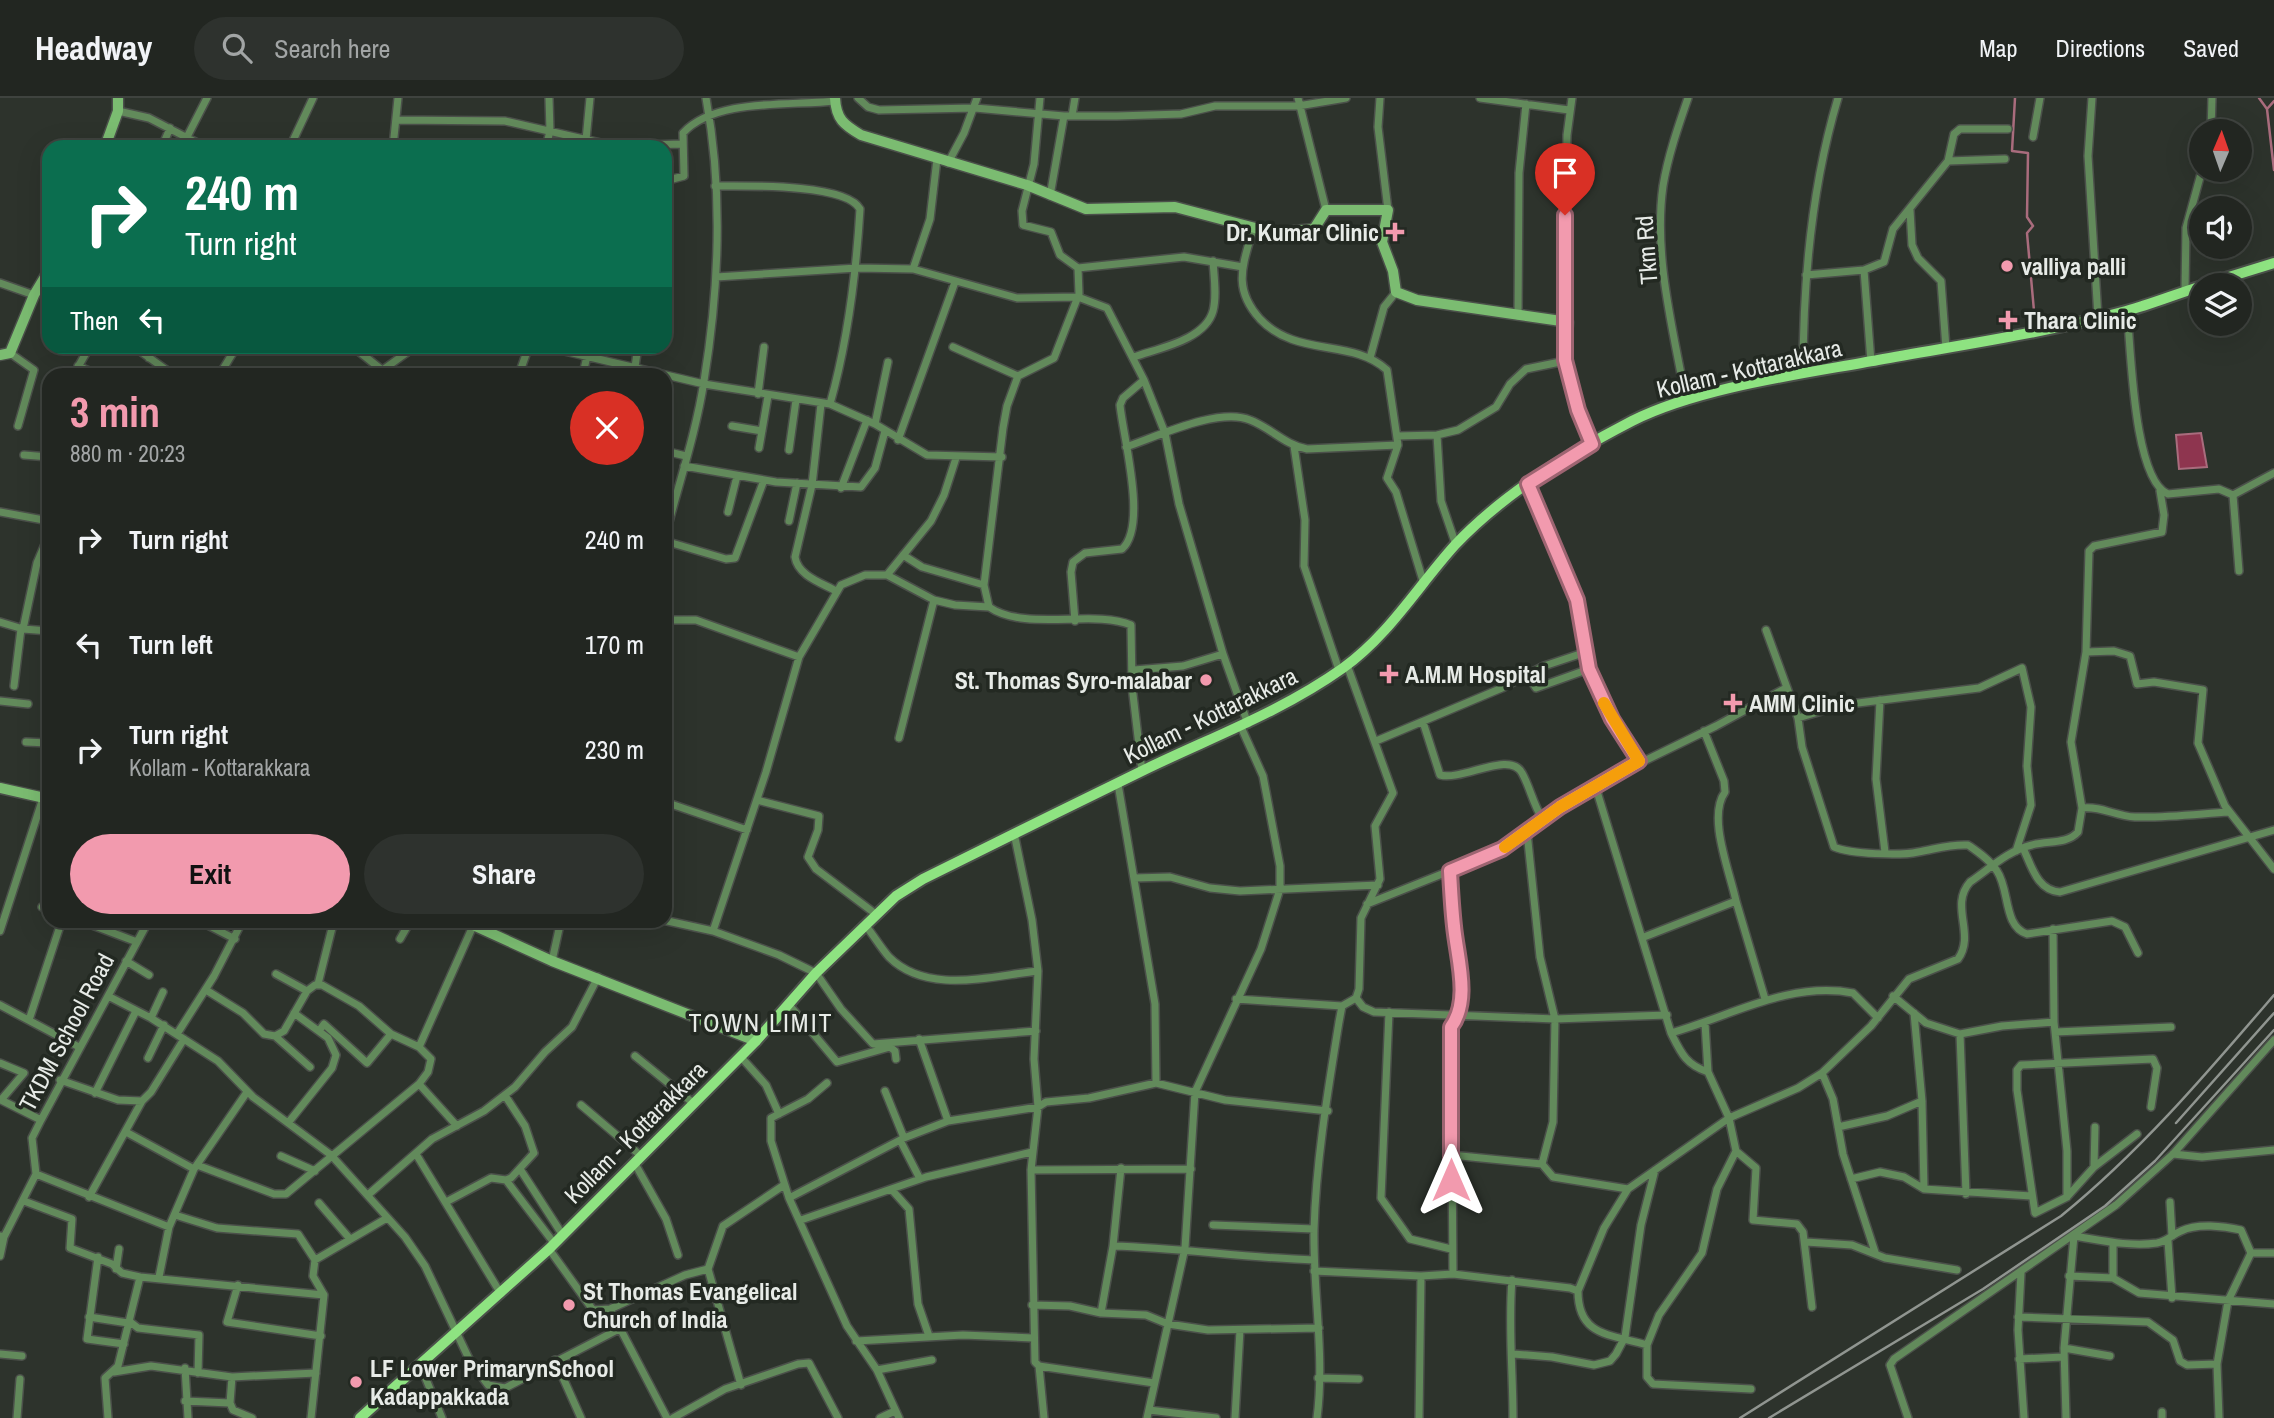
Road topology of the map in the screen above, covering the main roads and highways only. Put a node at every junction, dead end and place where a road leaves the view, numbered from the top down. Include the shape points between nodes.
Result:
1 (2274, 263) edge
2 (2243, 273) edge
3 (2189, 290) edge
4 (360, 1418) edge

1 - 2 main road, Kollam - Kottarakkara
3 - 4 main road, Kollam - Kottarakkara via 2127,311 1686,401 1658,409 1592,444 1494,509 1456,545 1385,631 1343,668 1245,726 1142,771 909,887 816,973 790,1006 555,1242

